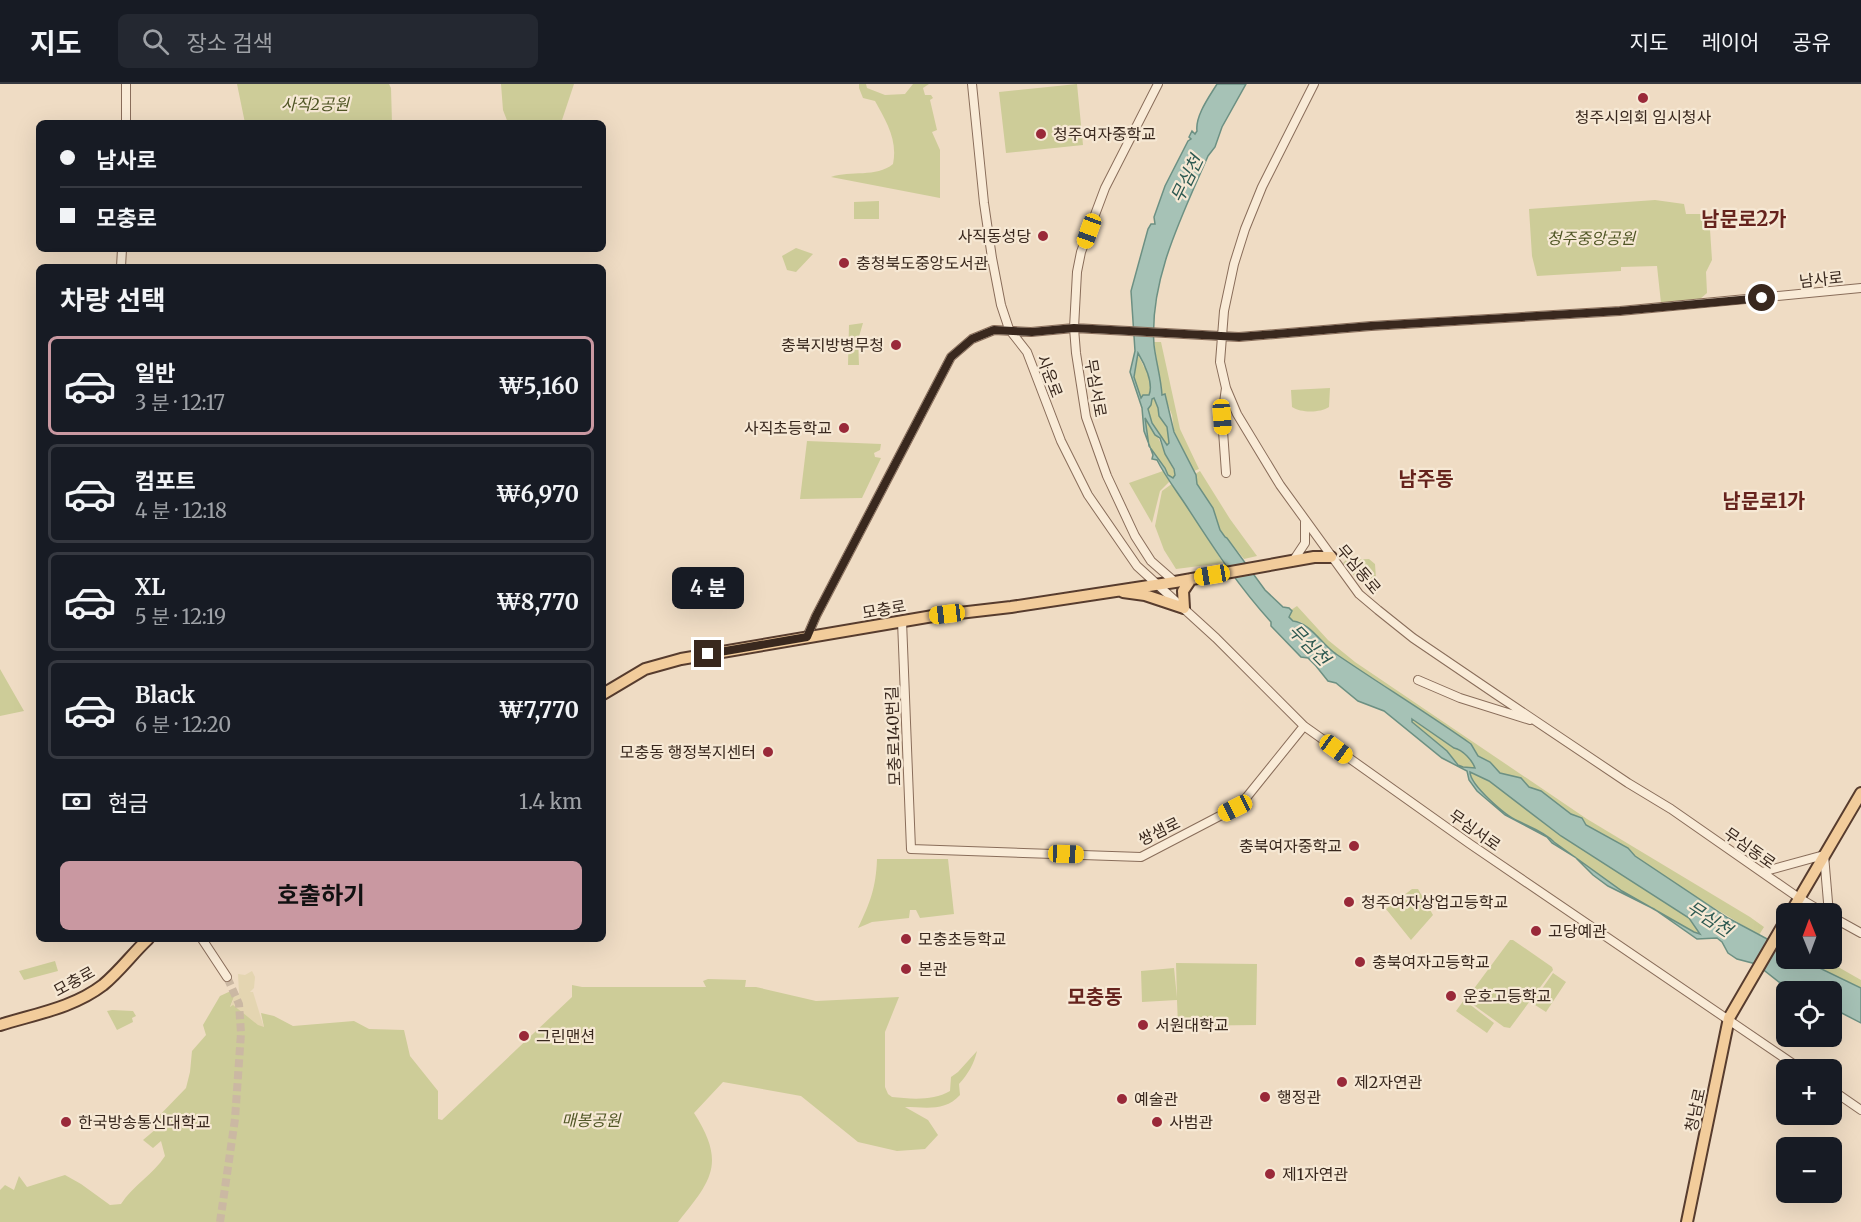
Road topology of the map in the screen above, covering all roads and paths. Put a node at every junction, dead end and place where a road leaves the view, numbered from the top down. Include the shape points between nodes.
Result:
1 (126, 84) edge
2 (972, 84) edge
3 (1158, 84) edge
4 (1314, 84) edge
5 (126, 120) edge
6 (1861, 288) edge
7 (1074, 328) junction
8 (1009, 330) junction
9 (1222, 336) junction
10 (1226, 388) junction
11 (1226, 473) dead end
12 (1305, 520) junction
13 (1331, 557) junction
14 (1293, 561) junction
15 (1191, 579) junction
16 (1176, 581) junction
17 (1155, 583) junction
18 (1107, 591) junction
19 (1184, 608) junction
20 (902, 621) junction
21 (807, 637) junction
22 (1418, 680) dead end
23 (606, 692) edge
24 (1540, 724) junction
25 (1304, 726) junction
26 (1861, 793) edge
27 (911, 849) joint
28 (1824, 855) junction
29 (1762, 872) junction
30 (1799, 898) junction
31 (1796, 903) edge
32 (1808, 903) edge
33 (1828, 903) edge
34 (1842, 922) edge
35 (1861, 933) edge
36 (1776, 937) edge
37 (145, 942) edge
38 (204, 942) edge
39 (227, 977) tunnel mouth
40 (1729, 1018) junction
41 (0, 1025) edge
42 (1787, 1059) edge
43 (1842, 1097) edge
44 (1861, 1110) edge
45 (1687, 1222) edge

1 - 5 street
2 - 8 street, 사운로 via 992,258
3 - 7 street, 무심서로 via 1105,188 1081,252
4 - 9 street, 무심동로 via 1245,229 1234,264
6 - 9 street, 남사로 via 1620,311
7 - 8 street
7 - 9 street, 남사로
7 - 16 street, 무심서로 via 1086,417 1107,476 1134,536 1151,561
8 - 17 street, 사운로 via 1027,352 1061,441 1088,495 1137,566
8 - 21 street via 994,330 972,339 951,357
9 - 10 street, 무심동로 via 1220,362
10 - 11 street via 1222,417
10 - 12 street, 무심동로 via 1280,485
12 - 13 street, 무심동로
12 - 14 street via 1305,543
13 - 14 main road, 모충로
13 - 24 street, 무심동로 via 1359,594 1413,638
14 - 15 main road, 모충로
15 - 16 main road, 모충로
15 - 19 main road via 1183,591
16 - 17 main road, 모충로
17 - 18 main road, 모충로
17 - 19 street, 무심서로
18 - 19 main road via 1145,595
18 - 20 main road, 모충로
19 - 25 street, 무심서로
20 - 21 main road, 모충로
20 - 27 street, 모충로140번길
21 - 23 main road, 모충로 via 663,663
22 - 24 street
24 - 29 street, 무심동로
25 - 27 street, 쌍샘로 via 1235,808 1141,857
25 - 40 street, 무심서로 via 1470,844
26 - 28 main road
28 - 29 street
28 - 30 main road
28 - 33 street
29 - 30 street, 무심동로
30 - 31 main road
30 - 32 street, 무심동로
34 - 35 street, 무심동로
36 - 40 main road, 청남로
37 - 41 main road, 모충로 via 119,970 88,994 55,1009
38 - 39 street
40 - 42 street, 무심서로
40 - 45 main road, 청남로
43 - 44 street

